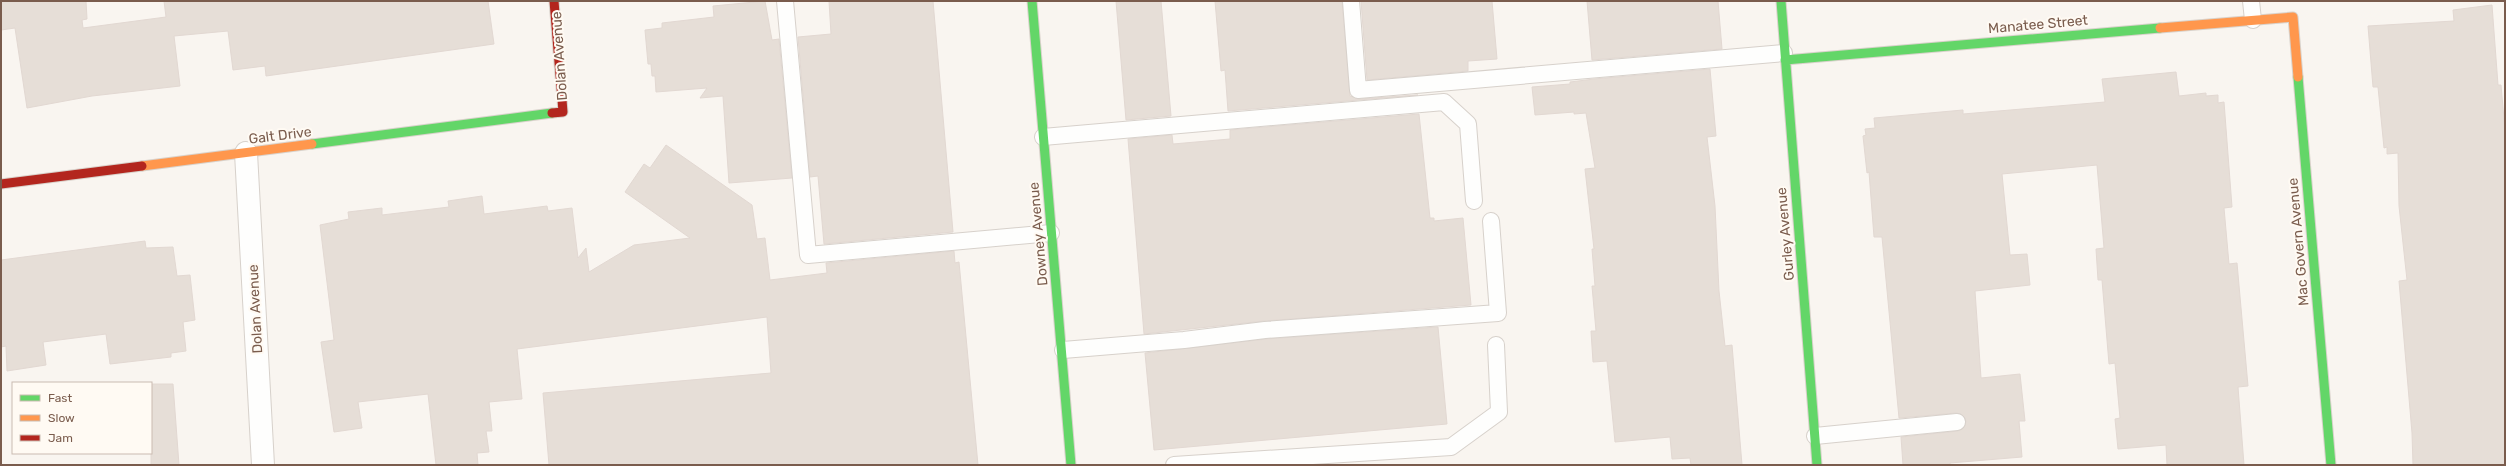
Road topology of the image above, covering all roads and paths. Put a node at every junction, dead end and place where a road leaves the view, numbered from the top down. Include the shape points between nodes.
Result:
1 (554, 1) edge
2 (784, 1) edge
3 (1032, 1) edge
4 (1351, 1) edge
5 (1781, 1) edge
6 (2251, 1) edge
7 (2293, 17) joint
8 (2253, 20) junction
9 (1784, 56) junction
10 (563, 112) joint
11 (1043, 137) junction
12 (246, 153) junction
13 (1, 184) edge
14 (1474, 201) dead end
15 (1491, 221) dead end
16 (1051, 233) junction
17 (1496, 345) dead end
18 (1063, 350) junction
19 (1957, 422) dead end
20 (1815, 436) junction
21 (263, 465) edge
22 (1071, 465) edge
23 (1174, 465) edge
24 (1817, 465) edge
25 (2331, 465) edge

1 - 10 street, Dolan Avenue
2 - 16 lane via 808,255
3 - 11 street, Downey Avenue
4 - 9 lane via 1358,90
5 - 9 street, Gurley Avenue
6 - 8 lane
7 - 8 street, Manatee Street
7 - 25 street, Mac Govern Avenue
8 - 9 street, Manatee Street
9 - 20 street, Gurley Avenue
10 - 12 street, Galt Drive
11 - 14 lane via 1444,102 1468,124
11 - 16 street, Downey Avenue
12 - 13 street, Galt Drive
12 - 21 street, Dolan Avenue
15 - 18 lane via 1498,314 1265,330
16 - 18 street, Downey Avenue
17 - 23 lane via 1499,412 1451,447
18 - 22 street, Downey Avenue
19 - 20 lane
20 - 24 street, Gurley Avenue

